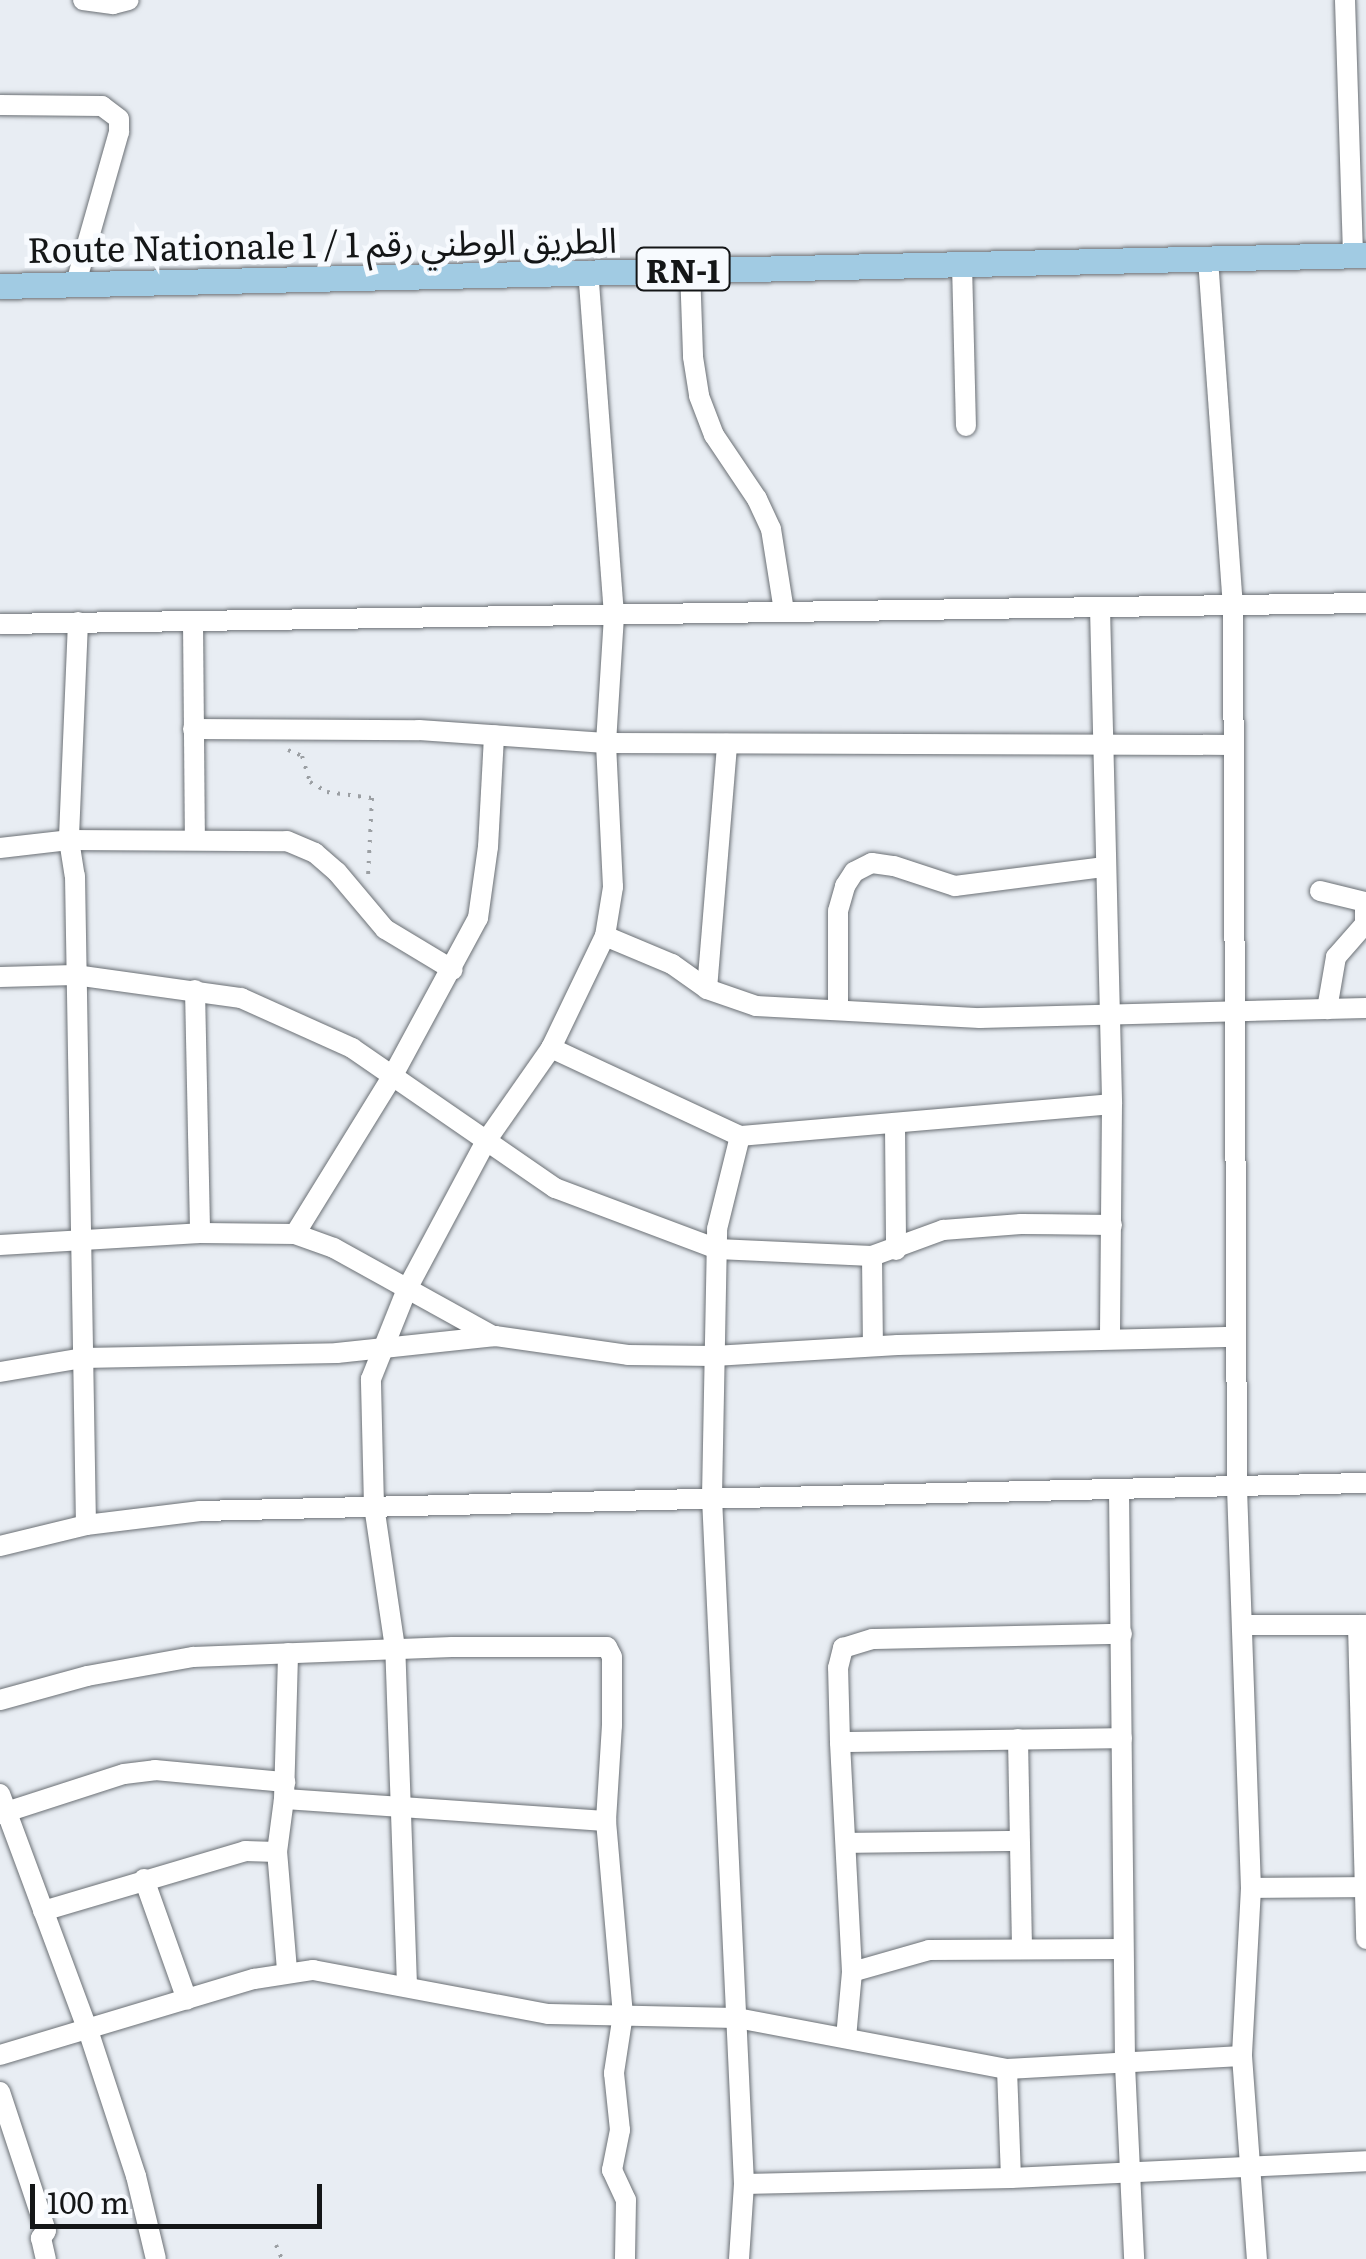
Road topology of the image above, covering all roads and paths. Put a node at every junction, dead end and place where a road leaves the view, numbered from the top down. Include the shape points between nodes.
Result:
1 (83, 0) edge
2 (129, 0) edge
3 (1345, 0) edge
4 (0, 106) edge
5 (1359, 255) edge
6 (1208, 259) junction
7 (962, 264) junction
8 (690, 268) junction
9 (588, 271) junction
10 (76, 284) junction
11 (0, 286) edge
12 (966, 426) dead end
13 (1366, 603) edge
14 (1100, 608) junction
15 (1233, 608) junction
16 (784, 611) junction
17 (614, 615) junction
18 (194, 621) junction
19 (78, 622) junction
20 (0, 624) edge
21 (194, 729) junction
22 (267, 729) junction
23 (494, 735) junction
24 (606, 743) junction
25 (727, 744) junction
26 (1233, 745) junction
27 (1105, 747) junction
28 (195, 839) junction
29 (69, 840) junction
30 (0, 848) edge
31 (1104, 866) junction
32 (1320, 892) dead end
33 (367, 911) junction
34 (605, 936) junction
35 (453, 970) junction
36 (75, 974) junction
37 (0, 977) edge
38 (707, 989) junction
39 (195, 990) junction
40 (1327, 1008) junction
41 (1366, 1008) edge
42 (838, 1010) junction
43 (1232, 1010) junction
44 (1106, 1015) junction
45 (551, 1048) junction
46 (392, 1077) junction
47 (1112, 1104) junction
48 (896, 1126) junction
49 (740, 1136) junction
50 (486, 1141) junction
51 (1112, 1225) junction
52 (200, 1233) junction
53 (295, 1234) junction
54 (80, 1243) junction
55 (0, 1245) edge
56 (717, 1250) junction
57 (896, 1250) junction
58 (872, 1256) junction
59 (407, 1289) junction
60 (494, 1336) junction
61 (1236, 1338) junction
62 (1110, 1339) junction
63 (872, 1346) junction
64 (380, 1348) junction
65 (714, 1356) junction
66 (83, 1358) junction
67 (0, 1372) edge
68 (1366, 1483) edge
69 (1119, 1488) junction
70 (1237, 1488) junction
71 (712, 1497) junction
72 (374, 1506) junction
73 (86, 1526) junction
74 (0, 1546) edge
75 (1244, 1625) junction
76 (1362, 1625) edge
77 (1122, 1634) junction
78 (396, 1648) junction
79 (288, 1653) junction
80 (0, 1700) edge
81 (1122, 1738) junction
82 (1018, 1739) junction
83 (840, 1742) junction
84 (284, 1791) junction
85 (2, 1806) edge
86 (402, 1808) junction
87 (606, 1821) junction
88 (1018, 1841) junction
89 (848, 1843) junction
90 (277, 1852) junction
91 (144, 1880) junction
92 (1364, 1887) edge
93 (1251, 1888) junction
94 (43, 1911) junction
95 (1366, 1939) edge
96 (1022, 1949) junction
97 (1123, 1949) junction
98 (287, 1970) junction
99 (852, 1972) junction
100 (406, 1985) junction
101 (187, 2000) junction
102 (623, 2014) junction
103 (737, 2018) junction
104 (88, 2030) junction
105 (846, 2038) junction
106 (0, 2055) edge
107 (1242, 2056) junction
108 (1125, 2065) junction
109 (1007, 2070) junction
110 (0, 2092) edge
111 (1366, 2160) edge
112 (1250, 2166) junction
113 (1131, 2170) junction
114 (1011, 2178) junction
115 (744, 2184) junction
116 (276, 2245) dead end
117 (46, 2259) edge
118 (156, 2259) edge
119 (282, 2259) edge
120 (625, 2259) edge
121 (739, 2259) edge
122 (1134, 2259) edge
123 (1256, 2259) edge

1 - 2 street
3 - 5 street
4 - 10 street via 102,106 119,119
5 - 6 main road, Route Nationale 1 / الطريق الوطني رقم 1 / RN-1
6 - 7 main road, Route Nationale 1 / الطريق الوطني رقم 1 / RN-1
6 - 15 street
7 - 8 main road, Route Nationale 1 / الطريق الوطني رقم 1 / RN-1
7 - 12 street
8 - 9 main road, Route Nationale 1 / الطريق الوطني رقم 1 / RN-1
8 - 16 street via 699,396 770,529
9 - 10 main road, Route Nationale 1 / الطريق الوطني رقم 1 / RN-1
9 - 17 street
10 - 11 main road, Route Nationale 1 / الطريق الوطني رقم 1 / RN-1
13 - 15 street
14 - 15 street
14 - 16 street
14 - 27 street
15 - 26 street
16 - 17 street
17 - 18 street
17 - 24 street
18 - 19 street
18 - 21 street
19 - 20 street
19 - 29 street
21 - 22 street
21 - 28 street
22 - 23 street
22 - 33 path via 286,750 302,756 310,782 327,792 372,798
23 - 24 street
23 - 35 street via 485,887
24 - 25 street
24 - 34 street via 613,886
25 - 27 street
25 - 38 street
26 - 27 street
26 - 43 street
27 - 31 street
28 - 29 street
28 - 33 street via 288,841 337,872
29 - 30 street
29 - 36 street
31 - 42 street via 956,886 894,866 863,867 844,886 838,911
31 - 44 street
32 - 40 street via 1364,902 1365,924 1336,957
33 - 35 street
34 - 38 street via 672,964
34 - 45 street
35 - 46 street
36 - 37 street
36 - 39 street
36 - 54 street
38 - 42 street via 756,1006
39 - 46 street via 241,998 352,1048
39 - 52 street
40 - 41 street
40 - 43 street
42 - 44 street via 980,1018
43 - 44 street
43 - 61 street
44 - 47 street
45 - 49 street
45 - 50 street
46 - 50 street
46 - 53 street
47 - 48 street
47 - 51 street
48 - 49 street
48 - 57 street
49 - 56 street via 719,1213
50 - 56 street via 556,1188
50 - 59 street
51 - 57 street via 943,1230
51 - 62 street
52 - 53 street
52 - 54 street
53 - 59 street
54 - 55 street
54 - 66 street
56 - 58 street
56 - 65 street
57 - 58 street
58 - 63 street
59 - 60 street
59 - 64 street
60 - 64 street
60 - 65 street via 628,1355
61 - 62 street
61 - 70 street
62 - 63 street
63 - 65 street
64 - 66 street
64 - 72 street via 371,1378
65 - 71 street
66 - 67 street
66 - 73 street
68 - 70 street
69 - 70 street
69 - 71 street
69 - 77 street
70 - 75 street
71 - 72 street
71 - 103 street
72 - 73 street via 200,1511
72 - 78 street
73 - 74 street
75 - 76 street
75 - 93 street
76 - 92 street
77 - 81 street
77 - 83 street via 855,1642 843,1648 838,1668
78 - 79 street
78 - 86 street
78 - 87 street via 607,1647 612,1725
79 - 80 street via 158,1662
79 - 84 street
81 - 82 street
81 - 97 street
82 - 83 street
82 - 88 street
83 - 89 street
84 - 85 street via 156,1770
84 - 86 street
84 - 90 street
85 - 94 street
86 - 87 street
86 - 100 street
87 - 102 street
88 - 89 street
88 - 96 street
89 - 99 street
90 - 91 street via 245,1851
90 - 98 street
91 - 94 street
91 - 101 street
92 - 93 street
92 - 95 street
93 - 107 street
94 - 104 street
96 - 97 street
96 - 99 street via 929,1950
97 - 108 street
98 - 100 street
98 - 101 street
99 - 105 street
100 - 102 street via 500,2008
101 - 104 street
102 - 103 street
102 - 120 street via 614,2073 620,2130 612,2170 626,2200
103 - 105 street
103 - 115 street
104 - 106 street
104 - 118 street
105 - 109 street
107 - 108 street
107 - 112 street
108 - 109 street
108 - 113 street
109 - 114 street
110 - 117 street via 46,2231
111 - 112 street
112 - 113 street
112 - 123 street
113 - 114 street
113 - 122 street
114 - 115 street
115 - 121 street
116 - 119 path

